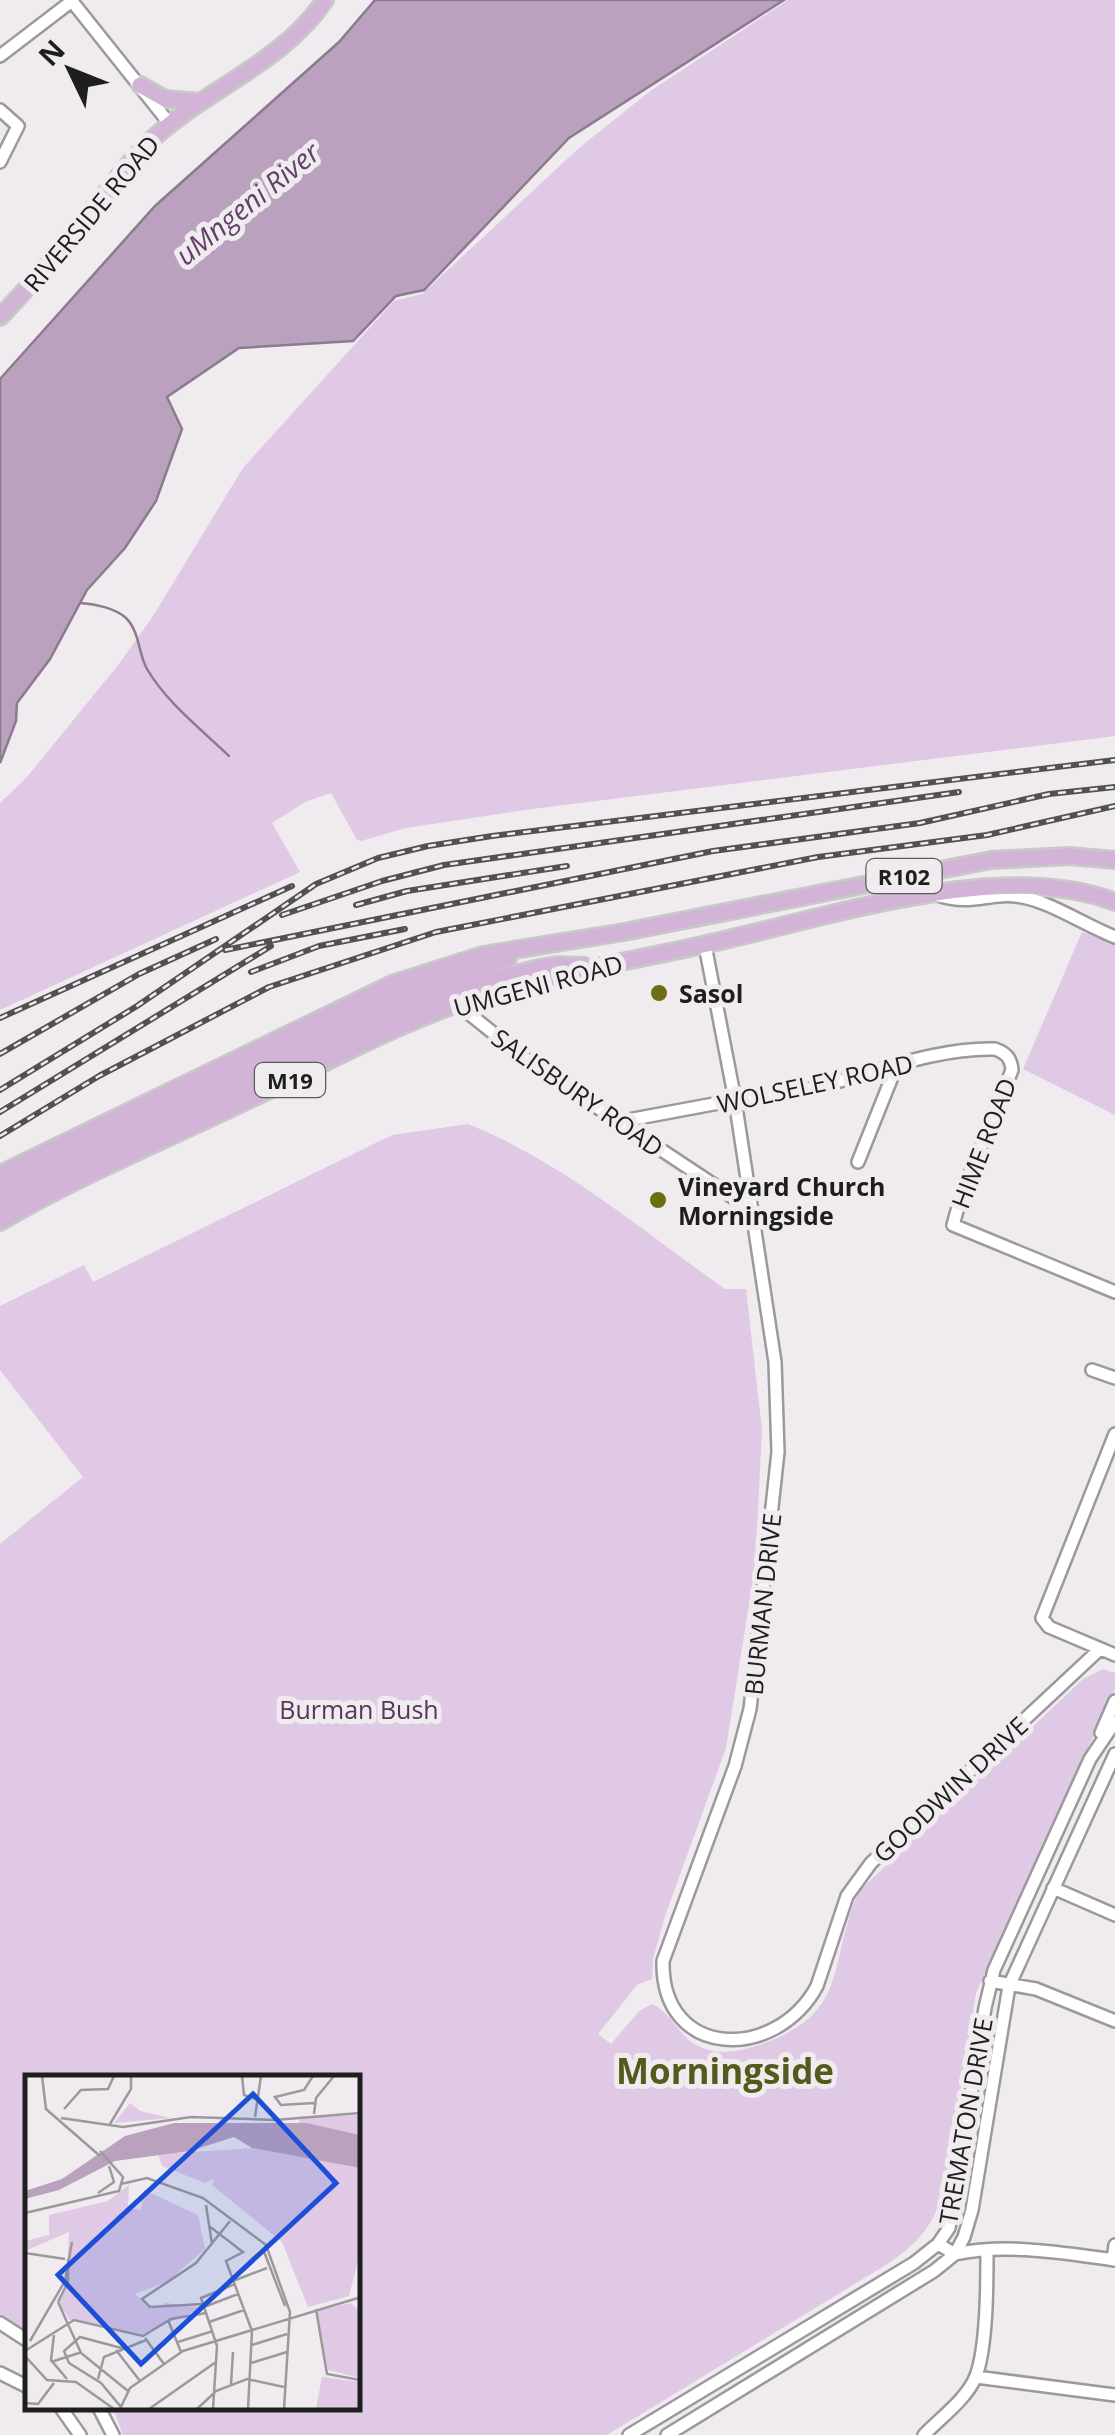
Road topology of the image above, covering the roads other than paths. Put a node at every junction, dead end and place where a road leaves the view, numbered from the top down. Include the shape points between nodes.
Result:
1 (325, 0) edge
2 (72, 1) edge
3 (0, 56) edge
4 (140, 85) junction
5 (200, 102) junction
6 (0, 110) edge
7 (169, 123) junction
8 (0, 162) edge
9 (0, 317) edge
10 (1115, 860) edge
11 (937, 895) junction
12 (1115, 902) edge
13 (1115, 937) edge
14 (565, 943) junction
15 (705, 945) junction
16 (592, 968) junction
17 (457, 1004) junction
18 (1011, 1061) joint
19 (896, 1067) junction
20 (735, 1100) junction
21 (614, 1120) junction
22 (135, 1131) junction
23 (858, 1162) dead end
24 (0, 1174) edge
25 (0, 1191) edge
26 (0, 1206) edge
27 (752, 1210) junction
28 (0, 1222) edge
29 (1115, 1292) edge
30 (1092, 1370) dead end
31 (1115, 1378) edge
32 (1115, 1434) edge
33 (1100, 1649) junction
34 (1115, 1655) edge
35 (1115, 1701) edge
36 (1115, 1722) edge
37 (1093, 1754) junction
38 (1114, 1755) edge
39 (1053, 1841) junction
40 (1071, 1848) junction
41 (1053, 1888) junction
42 (1115, 1914) edge
43 (1000, 1955) junction
44 (1016, 1971) junction
45 (990, 1981) junction
46 (664, 1984) joint
47 (1009, 1986) junction
48 (1036, 1989) junction
49 (1115, 2020) edge
50 (969, 2109) junction
51 (988, 2110) junction
52 (949, 2228) junction
53 (964, 2237) junction
54 (938, 2244) junction
55 (1115, 2245) edge
56 (981, 2250) junction
57 (955, 2254) junction
58 (1114, 2260) edge
59 (854, 2299) junction
60 (864, 2315) junction
61 (0, 2323) edge
62 (25, 2340) edge
63 (756, 2358) junction
64 (0, 2373) edge
65 (765, 2375) junction
66 (976, 2377) junction
67 (25, 2386) edge
68 (1115, 2395) edge
69 (685, 2401) junction
70 (63, 2410) edge
71 (100, 2410) edge
72 (694, 2419) junction
73 (80, 2435) edge
74 (113, 2435) edge
75 (629, 2435) edge
76 (668, 2435) edge
77 (924, 2435) edge

1 - 5 main road, RIVERSIDE ROAD via 276,52
2 - 3 street
2 - 4 street
4 - 5 main road via 165,99
4 - 7 street
5 - 7 main road, RIVERSIDE ROAD
6 - 8 street via 18,126
7 - 9 main road, RIVERSIDE ROAD
10 - 14 main road, UMGENI ROAD / R102 via 991,860
11 - 12 main road, UMGENI ROAD / R102 via 1040,886
11 - 13 street via 968,902 1027,898
11 - 15 main road, UMGENI ROAD / R102
14 - 22 main road via 420,987
14 - 24 main road, UMGENI ROAD / M19 via 483,955 392,984
15 - 16 main road, UMGENI ROAD / R102
15 - 20 street, BURMAN DRIVE
16 - 17 main road, UMGENI ROAD / M19
16 - 22 main road via 557,965 436,997
17 - 21 street, SALISBURY ROAD
17 - 28 main road, UMGENI ROAD / M19
18 - 19 street, WOLSELEY ROAD via 1004,1052 982,1049
18 - 29 street, HIME ROAD via 953,1225
19 - 20 street, WOLSELEY ROAD via 800,1092
19 - 23 street
20 - 21 street, WOLSELEY ROAD
20 - 27 street, BURMAN DRIVE
21 - 27 street, SALISBURY ROAD
22 - 25 main road
22 - 26 main road
27 - 46 street, BURMAN DRIVE via 779,1433 755,1678 734,1766 663,1961
30 - 31 street
32 - 33 street via 1043,1614 1049,1627
33 - 34 street
33 - 46 street, GOODWIN DRIVE via 871,1863 847,1896 818,1986 789,2022 761,2037 721,2040 687,2024
35 - 37 street
36 - 37 street, TREMATON DRIVE
37 - 38 street via 1110,1744
37 - 39 street, TREMATON DRIVE
38 - 40 street, TREMATON DRIVE
39 - 40 street
39 - 43 street, TREMATON DRIVE
40 - 41 street, TREMATON DRIVE
41 - 42 street
41 - 44 street, TREMATON DRIVE
43 - 44 street
43 - 45 street, TREMATON DRIVE
44 - 47 street, TREMATON DRIVE
44 - 48 street
45 - 47 street
45 - 50 street, TREMATON DRIVE
47 - 48 street
47 - 51 street, TREMATON DRIVE
48 - 49 street
50 - 51 street
50 - 52 street, TREMATON DRIVE
51 - 53 street, TREMATON DRIVE
52 - 53 street
52 - 54 street, TREMATON DRIVE
53 - 56 street
53 - 57 street, TREMATON DRIVE
54 - 57 street
54 - 59 street, TREMATON DRIVE
55 - 58 street
56 - 57 street
56 - 58 street
56 - 66 street via 985,2305
57 - 60 street, TREMATON DRIVE
59 - 60 street
59 - 63 street, TREMATON DRIVE
60 - 65 street, TREMATON DRIVE
61 - 62 street
63 - 65 street
63 - 69 street, TREMATON DRIVE
64 - 67 street
65 - 72 street, TREMATON DRIVE
66 - 68 street
66 - 77 street
69 - 72 street
69 - 75 street, TREMATON DRIVE
70 - 73 street
71 - 74 street
72 - 76 street, TREMATON DRIVE

